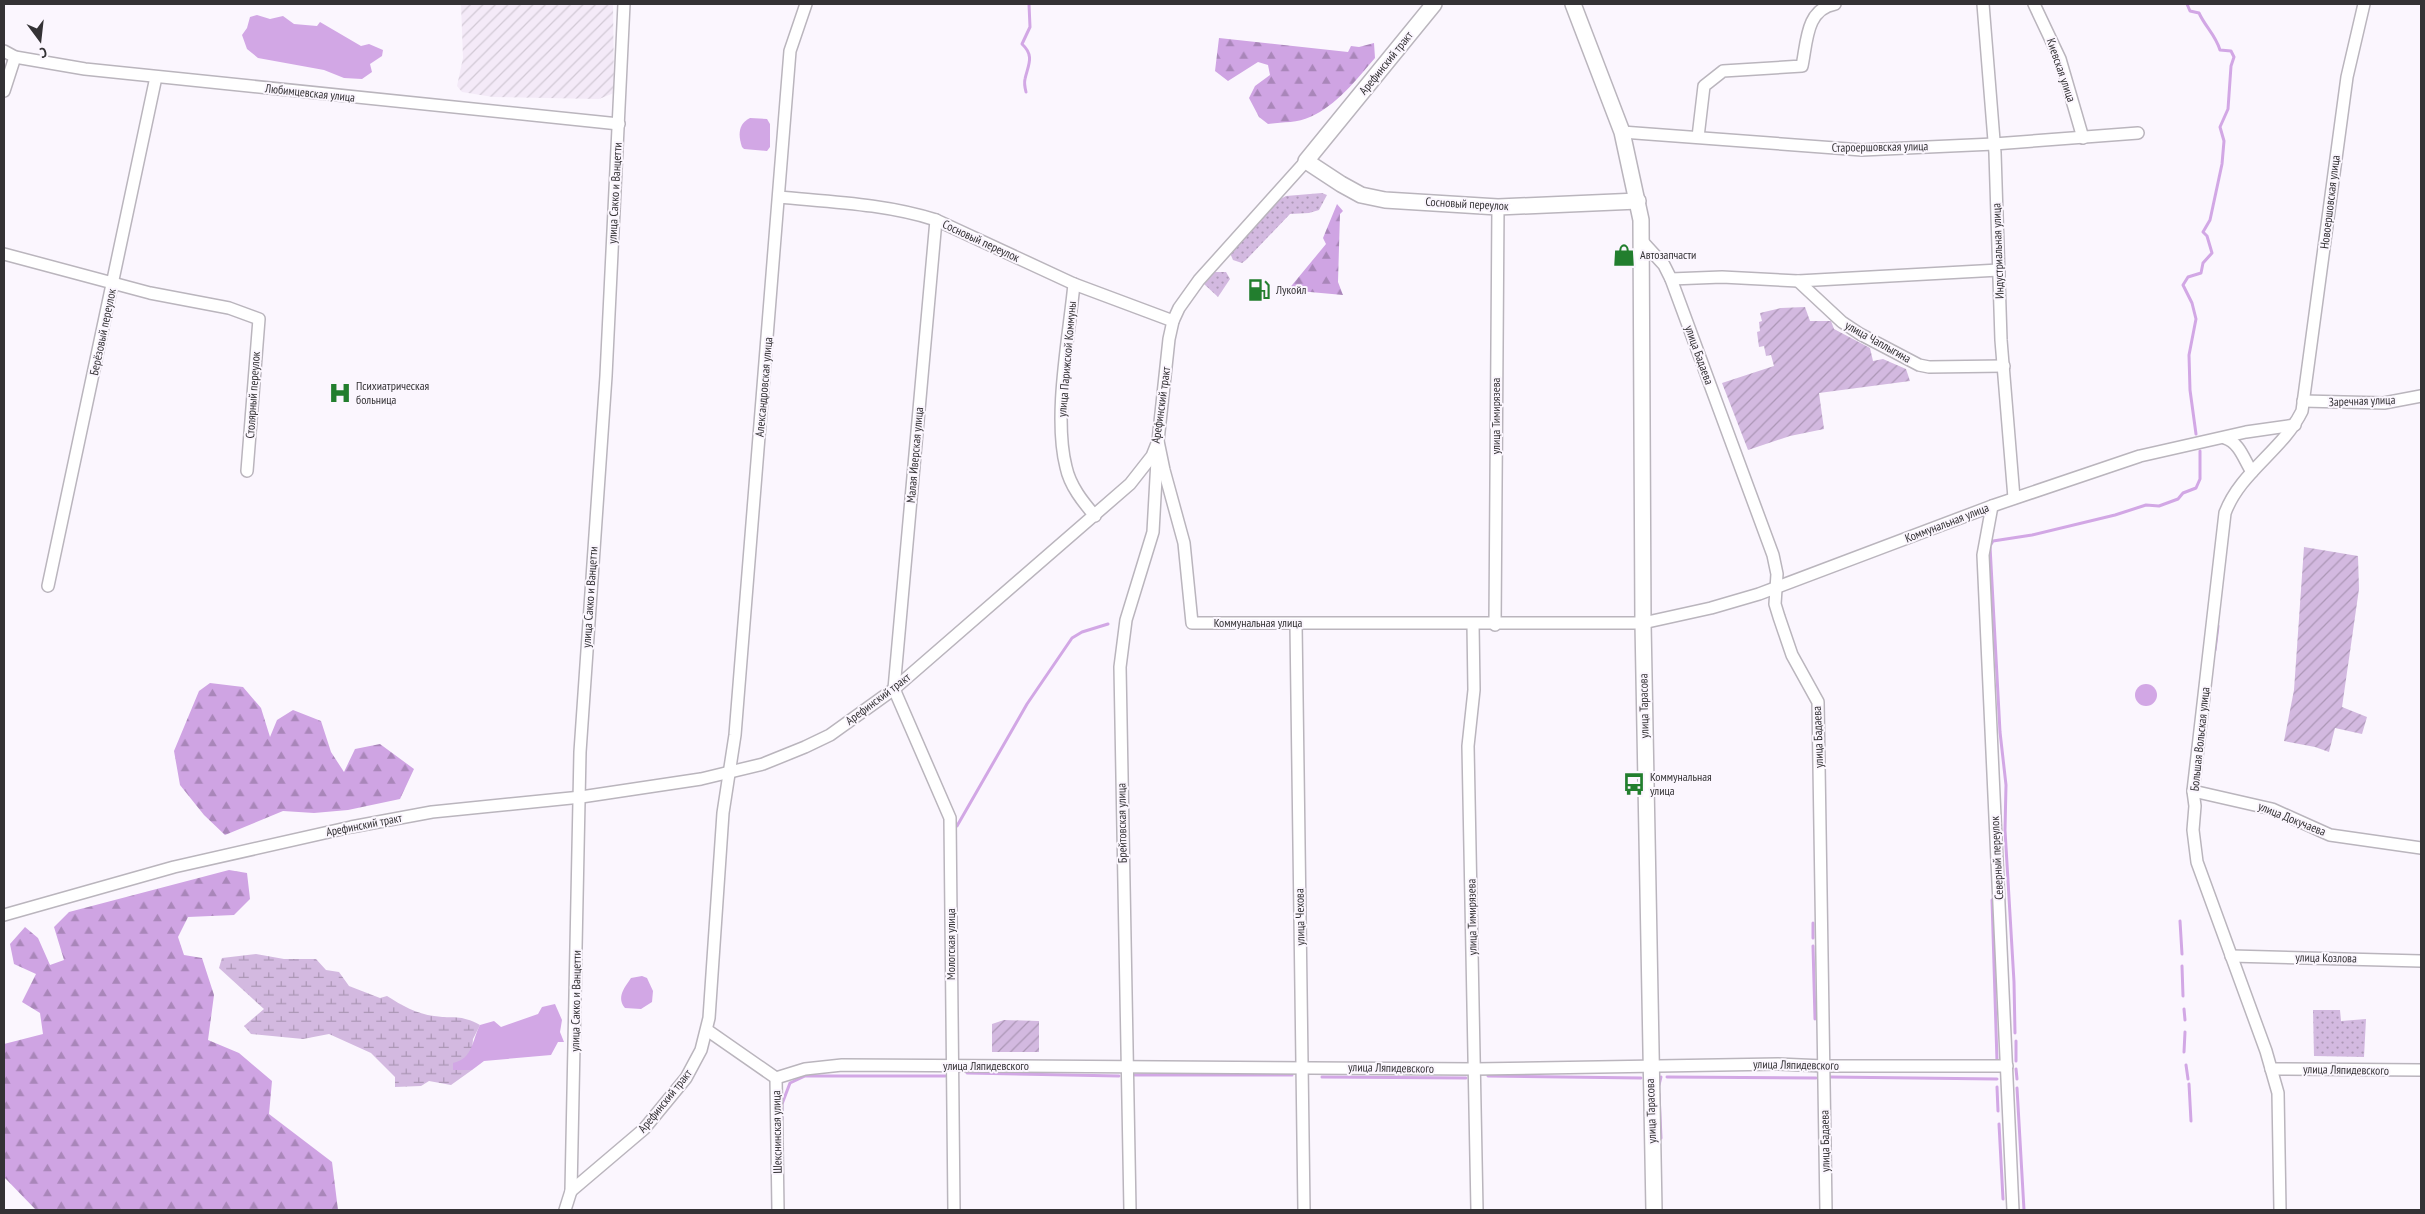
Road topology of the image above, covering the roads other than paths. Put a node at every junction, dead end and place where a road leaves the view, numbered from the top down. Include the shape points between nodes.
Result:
1 (624, 4) edge
2 (806, 4) edge
3 (1434, 4) edge
4 (1573, 4) edge
5 (1833, 4) edge
6 (1983, 4) edge
7 (2034, 4) edge
8 (2364, 4) edge
9 (4, 51) edge
10 (15, 57) junction
11 (156, 77) junction
12 (4, 91) edge
13 (618, 124) junction
14 (1622, 132) junction
15 (2138, 133) dead end
16 (1698, 137) junction
17 (2083, 138) junction
18 (1994, 144) junction
19 (1306, 161) junction
20 (779, 197) junction
21 (1638, 202) junction
22 (1498, 207) junction
23 (936, 220) junction
24 (1642, 241) junction
25 (4, 254) edge
26 (1999, 270) junction
27 (1671, 279) junction
28 (1798, 281) junction
29 (114, 282) junction
30 (1074, 284) junction
31 (1173, 321) junction
32 (2004, 366) junction
33 (2421, 396) edge
34 (2303, 401) junction
35 (2295, 425) junction
36 (2225, 438) junction
37 (1158, 441) junction
38 (248, 471) dead end
39 (2252, 472) junction
40 (2014, 498) junction
41 (1992, 506) junction
42 (1094, 516) junction
43 (48, 586) dead end
44 (1775, 588) junction
45 (1643, 623) junction
46 (1296, 624) junction
47 (1474, 624) junction
48 (1495, 624) junction
49 (894, 689) junction
50 (731, 773) junction
51 (2193, 791) junction
52 (580, 797) junction
53 (2421, 848) edge
54 (4, 915) edge
55 (2231, 956) junction
56 (2421, 961) edge
57 (707, 1030) junction
58 (1650, 1065) junction
59 (951, 1066) junction
60 (1128, 1066) junction
61 (1824, 1066) junction
62 (2007, 1066) junction
63 (1303, 1067) junction
64 (1475, 1069) junction
65 (2271, 1069) junction
66 (2421, 1070) edge
67 (776, 1078) junction
68 (571, 1190) junction
69 (565, 1210) edge
70 (778, 1210) edge
71 (954, 1210) edge
72 (1130, 1210) edge
73 (1304, 1210) edge
74 (1477, 1210) edge
75 (1654, 1210) edge
76 (1826, 1210) edge
77 (2013, 1210) edge
78 (2280, 1210) edge

1 - 13 street, улица Сакко и Ванцетти
2 - 20 street, Александровская улица via 790,51
3 - 19 street, Арефинский тракт
4 - 14 street
5 - 16 street via 1818,11 1813,18 1802,66 1723,71 1704,86
6 - 18 street, Индустриальная улица
7 - 17 street, Киевская улица via 2060,59
8 - 34 street, Новоершовская улица via 2347,77
9 - 10 street, Любимцевская улица
10 - 11 street, Любимцевская улица
10 - 12 street
11 - 13 street, Любимцевская улица
11 - 29 street, Берёзовый переулок
13 - 52 street, улица Сакко и Ванцетти via 606,376 583,690
14 - 16 street, Староершовская улица
14 - 21 street
15 - 17 street, Староершовская улица
16 - 18 street, Староершовская улица via 1862,150
17 - 18 street, Староершовская улица
18 - 26 street, Индустриальная улица
19 - 22 street, Сосновый переулок via 1361,195 1385,200
19 - 31 street, Арефинский тракт via 1199,280
20 - 23 street, Сосновый переулок via 862,205
20 - 50 street, Александровская улица
21 - 22 street, Сосновый переулок
21 - 24 street, улица Тарасова
22 - 48 street, улица Тимирязева
23 - 30 street, Сосновый переулок
23 - 49 street, Малая Иверская улица
24 - 27 street, улица Бадаева via 1664,265
24 - 45 street, улица Тарасова
25 - 29 street
26 - 28 street
26 - 32 street, Индустриальная улица
27 - 28 street
27 - 44 street, улица Бадаева via 1773,555 1777,574
28 - 32 street, улица Чаплыгина via 1848,326 1919,365
29 - 38 street, Столярный переулок via 150,293 229,308 259,319
29 - 43 street, Берёзовый переулок
30 - 31 street, Сосновый переулок
30 - 42 street, улица Парижской Коммуны via 1060,416 1066,467 1072,483
31 - 37 street, Арефинский тракт
32 - 40 street, Индустриальная улица
33 - 34 street, Заречная улица via 2384,403
34 - 35 street, Большая Вольская улица
35 - 36 street, Коммунальная улица
35 - 39 street, Большая Вольская улица
36 - 39 street via 2236,444
36 - 40 street, Коммунальная улица via 2140,456
37 - 42 street, Арефинский тракт via 1152,456 1130,484
37 - 46 street, Коммунальная улица via 1184,543 1192,623
37 - 60 street, Брейтовская улица via 1153,532 1126,620 1120,667
39 - 51 street, Большая Вольская улица via 2225,513
40 - 41 street, Коммунальная улица
41 - 44 street, Коммунальная улица
41 - 62 street, Северный переулок via 1983,555
42 - 49 street, Арефинский тракт
44 - 45 street, Коммунальная улица via 1710,608
44 - 61 street, улица Бадаева via 1775,604 1792,655 1814,695 1818,711
45 - 48 street, Коммунальная улица
45 - 58 street, улица Тарасова
46 - 47 street, Коммунальная улица
46 - 63 street, улица Чехова
47 - 48 street, Коммунальная улица
47 - 64 street, улица Тимирязева via 1474,690 1468,746
49 - 50 street, Арефинский тракт via 863,713 813,743 763,764
49 - 59 street, Мологская улица via 950,818
50 - 52 street, Арефинский тракт
50 - 57 street, Арефинский тракт via 723,813
51 - 53 street, улица Докучаева via 2272,809 2330,835
51 - 55 street, Большая Вольская улица via 2197,862
52 - 54 street, Арефинский тракт via 432,812 351,827 174,867
52 - 68 street, улица Сакко и Ванцетти
55 - 56 street, улица Козлова
55 - 65 street, Большая Вольская улица
57 - 67 street, Шекснинская улица
57 - 68 street, Арефинский тракт via 694,1065 669,1099 633,1140
58 - 61 street, улица Ляпидевского
58 - 64 street, улица Ляпидевского
58 - 75 street, улица Тарасова
59 - 60 street, улица Ляпидевского
59 - 67 street, улица Ляпидевского via 842,1065 805,1069
59 - 71 street, Мологская улица
60 - 63 street, улица Ляпидевского
60 - 72 street, Брейтовская улица
61 - 62 street, улица Ляпидевского
61 - 76 street, улица Бадаева
62 - 77 street, Северный переулок
63 - 64 street, улица Ляпидевского
63 - 73 street, улица Чехова
64 - 74 street, улица Тимирязева
65 - 66 street, улица Ляпидевского
65 - 78 street, Большая Вольская улица via 2280,1108
67 - 70 street, Шекснинская улица
68 - 69 street, улица Сакко и Ванцетти

